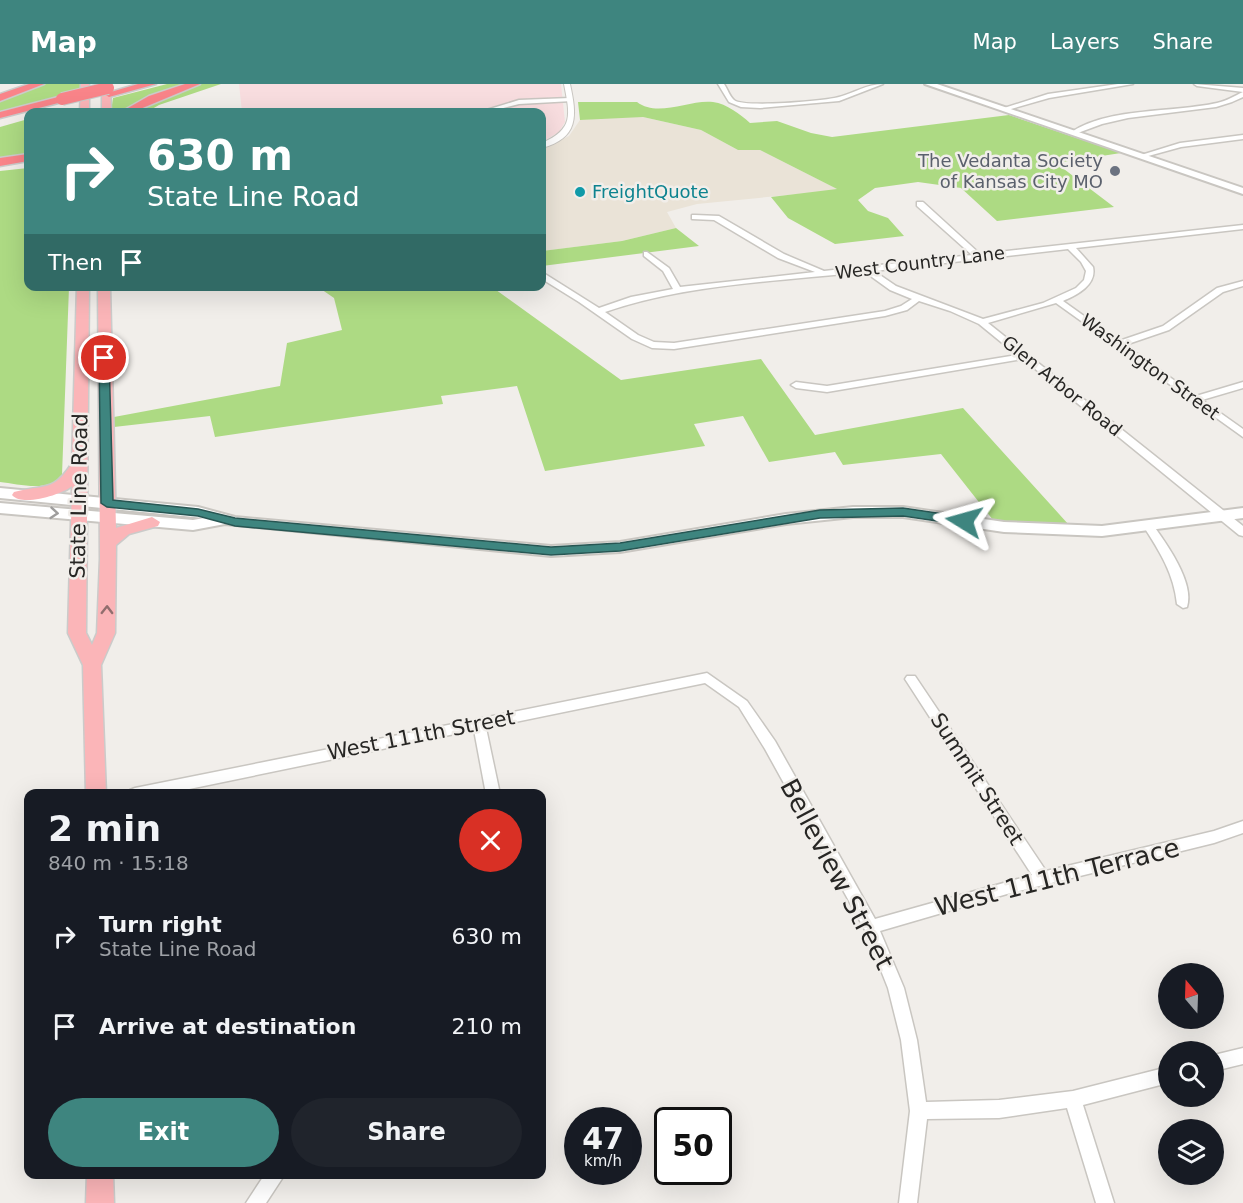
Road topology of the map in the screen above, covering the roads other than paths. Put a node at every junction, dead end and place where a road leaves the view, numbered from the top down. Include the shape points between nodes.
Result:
1 (39, 84) edge
2 (85, 84) edge
3 (106, 84) edge
4 (151, 84) edge
5 (195, 84) edge
6 (567, 84) edge
7 (722, 84) edge
8 (929, 84) edge
9 (1130, 84) edge
10 (1197, 84) edge
11 (875, 85) edge
12 (123, 87) edge
13 (1243, 90) edge
14 (1243, 94) edge
15 (0, 98) edge
16 (570, 100) junction
17 (63, 102) junction
18 (34, 108) edge
19 (46, 108) edge
20 (85, 108) edge
21 (107, 108) edge
22 (134, 108) edge
23 (499, 108) edge
24 (1004, 109) junction
25 (24, 110) edge
26 (0, 115) edge
27 (24, 115) edge
28 (24, 116) edge
29 (0, 121) edge
30 (0, 126) edge
31 (1073, 133) junction
32 (1243, 137) edge
33 (546, 144) edge
34 (1141, 156) junction
35 (24, 159) edge
36 (0, 162) edge
37 (24, 164) edge
38 (0, 167) edge
39 (1243, 191) edge
40 (920, 204) dead end
41 (695, 217) dead end
42 (1243, 226) edge
43 (1070, 246) junction
44 (647, 254) dead end
45 (978, 256) junction
46 (867, 269) junction
47 (826, 274) junction
48 (546, 278) edge
49 (1243, 283) edge
50 (678, 290) junction
51 (83, 291) edge
52 (104, 291) edge
53 (917, 299) junction
54 (1058, 300) junction
55 (599, 311) junction
56 (982, 322) junction
57 (1118, 344) junction
58 (1025, 356) junction
59 (796, 385) dead end
60 (1243, 385) edge
61 (1195, 399) junction
62 (1243, 434) edge
63 (79, 465) junction
64 (0, 493) edge
65 (20, 495) junction
66 (0, 508) edge
67 (78, 508) junction
68 (107, 511) junction
69 (1243, 513) edge
70 (1225, 516) junction
71 (225, 521) junction
72 (152, 522) junction
73 (1149, 527) junction
74 (1243, 532) edge
75 (108, 543) junction
76 (1183, 604) dead end
77 (92, 665) junction
78 (707, 678) joint
79 (911, 679) dead end
80 (479, 723) junction
81 (96, 789) edge
82 (159, 789) edge
83 (492, 789) edge
84 (1243, 827) edge
85 (1043, 879) junction
86 (871, 927) junction
87 (1243, 1056) edge
88 (1224, 1061) edge
89 (1158, 1078) edge
90 (1073, 1099) junction
91 (919, 1111) junction
92 (100, 1179) edge
93 (272, 1179) edge
94 (100, 1203) edge
95 (255, 1203) edge
96 (908, 1203) edge
97 (1106, 1203) edge

1 - 15 highway
2 - 20 main road
3 - 21 main road
4 - 12 highway
5 - 22 highway
6 - 16 street
7 - 11 street via 730,101 748,106 833,100
8 - 24 main road
9 - 24 street via 1048,96
10 - 13 street
12 - 17 highway
14 - 31 street via 1226,102 1111,119
16 - 23 street
16 - 33 street via 570,129
17 - 18 highway
17 - 19 highway
24 - 31 main road
25 - 26 highway
27 - 29 highway
28 - 30 highway
31 - 34 main road
32 - 34 street via 1177,146
34 - 39 main road
35 - 36 highway
37 - 38 highway
40 - 45 street
41 - 47 street via 716,218 781,256
42 - 43 street, West Country Lane
43 - 45 street, West Country Lane
43 - 54 street via 1086,262 1090,279 1081,290
44 - 50 street via 666,270
45 - 46 street, West Country Lane
46 - 47 street, West Country Lane
46 - 53 street, Glen Arbor Road via 886,286
47 - 50 street, West Country Lane
48 - 55 street
49 - 57 street via 1220,290 1166,328
50 - 55 street, West Country Lane
51 - 63 main road, State Line Road
52 - 68 main road, State Line Road
53 - 55 street via 904,308 885,313 674,346 652,345
53 - 56 street, Glen Arbor Road via 956,309
54 - 56 street
54 - 57 street, Washington Street
56 - 58 street, Glen Arbor Road
57 - 61 street, Washington Street
58 - 59 street via 827,389
58 - 70 street, Glen Arbor Road
60 - 61 street
61 - 62 street, Washington Street
63 - 65 main road via 62,487
63 - 67 main road, State Line Road
64 - 65 main road
65 - 67 main road
66 -> 67 main road
67 - 68 main road
67 - 77 main road, State Line Road via 77,633
68 - 71 main road via 198,513
68 - 72 main road
68 - 75 main road, State Line Road
69 - 70 main road
70 - 73 main road
70 - 74 street, Glen Arbor Road
71 - 72 main road via 193,525
71 - 73 main road via 551,551 620,547 786,519 853,512 903,512 1056,531
72 - 75 main road via 123,530
73 - 76 street via 1175,567 1182,584
77 -> 75 main road, State Line Road via 107,628
77 - 81 main road, State Line Road
78 - 80 street, West 111th Street
78 - 86 street, Belleview Street via 743,704
79 - 85 street, Summit Street
80 - 82 street, West 111th Street
80 - 83 street
84 - 85 street, West 111th Terrace
85 - 86 street, West 111th Terrace
86 - 91 street, Belleview Street via 896,988 909,1040
87 - 88 street
89 - 90 street
90 - 91 street via 999,1109
90 - 97 street
91 - 96 street, Belleview Street
92 - 94 main road
93 - 95 street

